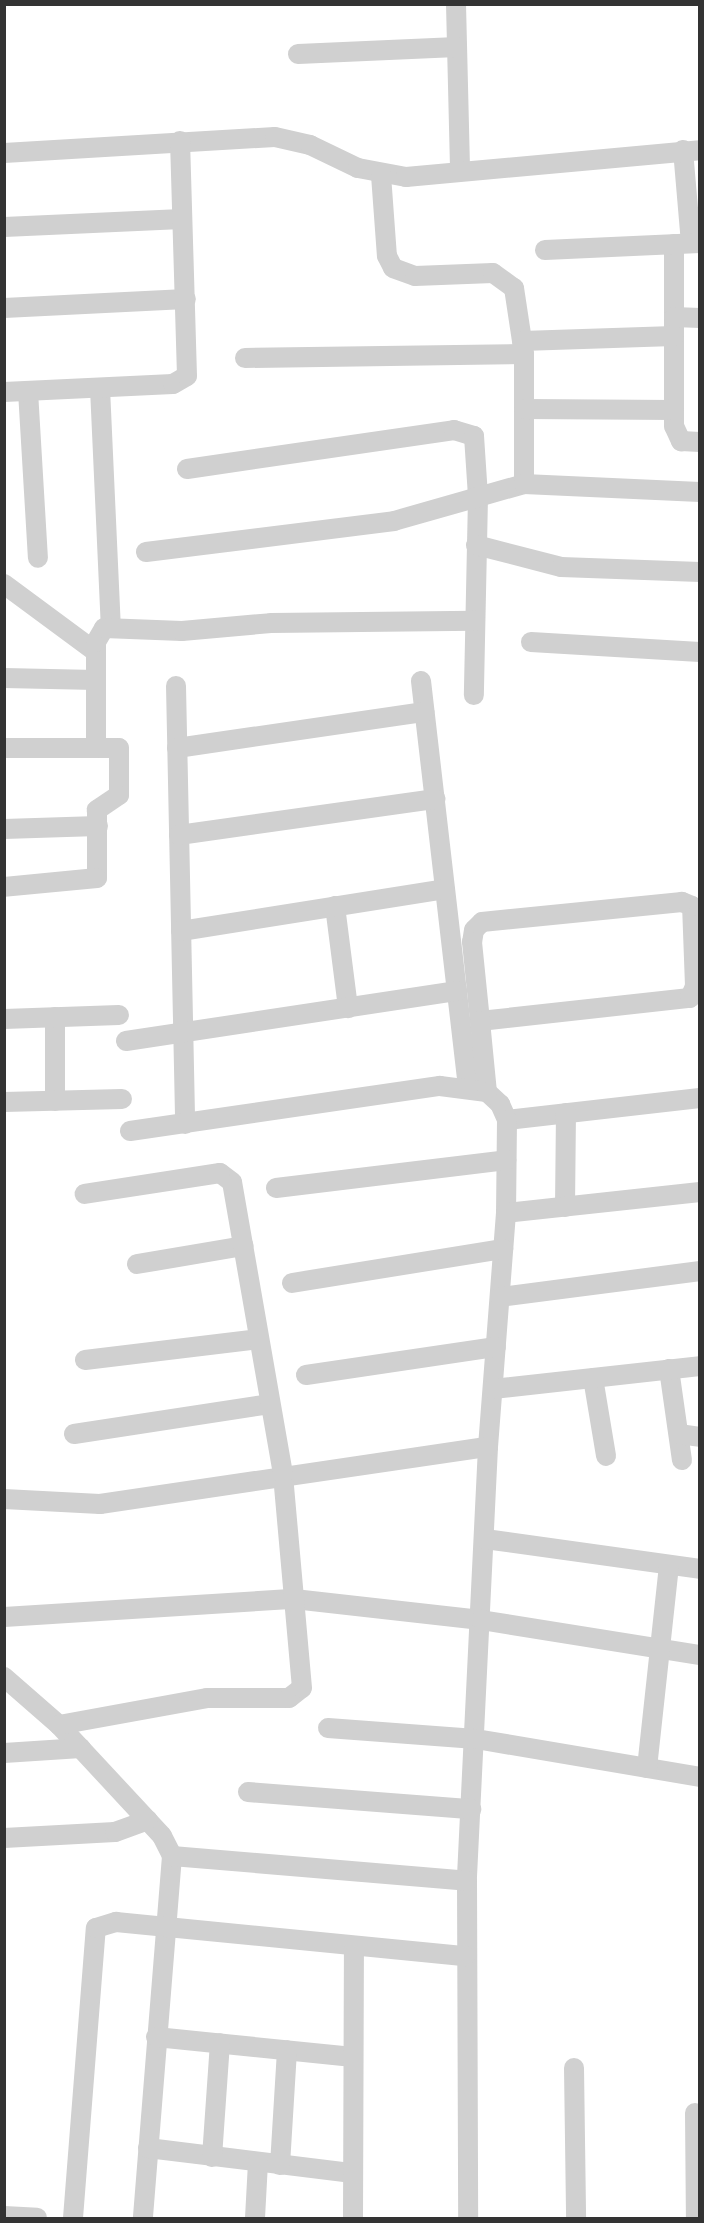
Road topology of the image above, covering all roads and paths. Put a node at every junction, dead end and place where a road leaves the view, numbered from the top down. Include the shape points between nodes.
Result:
1 (456, 4) edge
2 (457, 47) junction
3 (298, 54) dead end
4 (180, 141) junction
5 (691, 150) edge
6 (4, 153) edge
7 (459, 171) junction
8 (381, 175) junction
9 (182, 219) junction
10 (4, 227) edge
11 (688, 243) edge
12 (545, 250) dead end
13 (186, 299) junction
14 (4, 308) edge
15 (699, 318) edge
16 (674, 327) junction
17 (523, 348) junction
18 (245, 358) dead end
19 (100, 388) junction
20 (28, 391) junction
21 (4, 393) edge
22 (524, 409) junction
23 (674, 410) junction
24 (699, 442) edge
25 (187, 469) dead end
26 (524, 484) junction
27 (699, 492) edge
28 (478, 497) junction
29 (476, 545) junction
30 (146, 552) dead end
31 (38, 558) dead end
32 (699, 572) edge
33 (4, 584) edge
34 (475, 621) junction
35 (111, 626) junction
36 (531, 642) dead end
37 (96, 652) junction
38 (699, 652) edge
39 (4, 678) edge
40 (96, 680) junction
41 (421, 681) dead end
42 (176, 686) dead end
43 (474, 695) dead end
44 (424, 712) junction
45 (4, 748) edge
46 (96, 748) junction
47 (177, 748) junction
48 (435, 799) junction
49 (98, 825) junction
50 (4, 829) edge
51 (179, 835) junction
52 (4, 887) edge
53 (445, 889) junction
54 (335, 906) junction
55 (181, 931) junction
56 (458, 991) junction
57 (348, 1008) junction
58 (119, 1015) dead end
59 (55, 1017) junction
60 (4, 1019) edge
61 (480, 1021) junction
62 (184, 1032) junction
63 (126, 1041) dead end
64 (468, 1087) junction
65 (487, 1092) junction
66 (699, 1098) edge
67 (122, 1100) dead end
68 (4, 1101) edge
69 (55, 1101) junction
70 (566, 1113) junction
71 (507, 1120) junction
72 (185, 1124) junction
73 (130, 1131) dead end
74 (506, 1160) junction
75 (276, 1188) dead end
76 (699, 1192) edge
77 (85, 1194) dead end
78 (565, 1207) junction
79 (506, 1213) junction
80 (243, 1246) junction
81 (503, 1249) junction
82 (137, 1264) dead end
83 (699, 1271) edge
84 (292, 1283) dead end
85 (500, 1297) junction
86 (259, 1339) junction
87 (496, 1347) junction
88 (85, 1360) dead end
89 (699, 1366) edge
90 (669, 1369) junction
91 (306, 1375) dead end
92 (593, 1378) junction
93 (493, 1389) junction
94 (270, 1404) junction
95 (74, 1434) dead end
96 (679, 1434) junction
97 (699, 1437) edge
98 (488, 1447) junction
99 (606, 1456) dead end
100 (682, 1460) dead end
101 (283, 1474) junction
102 (4, 1499) edge
103 (484, 1539) junction
104 (669, 1565) junction
105 (699, 1569) edge
106 (294, 1599) junction
107 (4, 1617) edge
108 (481, 1620) junction
109 (659, 1648) junction
110 (699, 1655) edge
111 (4, 1677) edge
112 (59, 1725) junction
113 (328, 1728) dead end
114 (476, 1739) junction
115 (81, 1748) junction
116 (4, 1753) edge
117 (647, 1768) junction
118 (699, 1777) edge
119 (248, 1791) dead end
120 (471, 1809) junction
121 (148, 1820) junction
122 (4, 1838) edge
123 (172, 1856) junction
124 (467, 1881) junction
125 (164, 1930) junction
126 (354, 1948) junction
127 (465, 1956) junction
128 (156, 2037) junction
129 (220, 2043) junction
130 (287, 2050) junction
131 (353, 2057) junction
132 (574, 2068) dead end
133 (695, 2113) dead end
134 (148, 2148) junction
135 (212, 2157) junction
136 (258, 2163) junction
137 (280, 2165) junction
138 (352, 2173) junction
139 (4, 2216) edge
140 (37, 2218) edge
141 (73, 2218) edge
142 (143, 2218) edge
143 (255, 2218) edge
144 (353, 2218) edge
145 (468, 2218) edge
146 (576, 2218) edge
147 (696, 2218) edge

1 - 2 street
2 - 3 street
2 - 7 street
4 - 6 street
4 - 8 street via 291,139
4 - 9 street
5 - 7 street
5 - 11 street
7 - 8 street
8 - 17 street via 387,256 393,268 415,276 493,273 506,278 514,288
9 - 10 street
9 - 13 street
11 - 12 street
11 - 16 street
13 - 14 street
13 - 19 street via 189,366 182,382
15 - 16 street
16 - 17 street
16 - 23 street
17 - 18 street
17 - 22 street
19 - 20 street
19 - 35 street
20 - 21 street
20 - 31 street
22 - 23 street
22 - 26 street
23 - 24 street via 676,436
25 - 28 street via 460,431 474,436 477,443
26 - 27 street
26 - 28 street
28 - 29 street
28 - 30 street via 393,521
29 - 32 street via 561,567
29 - 34 street
33 - 37 street
34 - 35 street via 271,622 182,631
34 - 43 street
35 - 37 street via 99,633
36 - 38 street
37 - 40 street
39 - 40 street
40 - 46 street
41 - 44 street
42 - 47 street
44 - 47 street
44 - 48 street
45 - 46 street
46 - 49 street via 119,748 119,795 100,804
47 - 51 street
48 - 51 street
48 - 53 street
49 - 50 street
49 - 52 street via 97,878
51 - 55 street
53 - 54 street
53 - 56 street
54 - 55 street
54 - 57 street
55 - 62 street
56 - 57 street
56 - 64 street
57 - 62 street
58 - 59 street
59 - 60 street
59 - 69 street
61 - 61 street via 471,942 474,930 482,922 682,902 692,906 696,986 690,998
61 - 65 street
62 - 63 street
62 - 72 street
64 - 65 street
64 - 72 street via 440,1086
65 - 71 street via 500,1104
66 - 70 street
67 - 69 street
68 - 69 street
70 - 71 street
70 - 78 street
71 - 74 street
72 - 73 street
74 - 75 street
74 - 79 street
76 - 78 street
77 - 80 street via 220,1173 232,1182
78 - 79 street
79 - 81 street
80 - 82 street
80 - 86 street
81 - 84 street
81 - 85 street
83 - 85 street
85 - 87 street
86 - 88 street
86 - 94 street
87 - 91 street
87 - 93 street
89 - 90 street
90 - 92 street
90 - 96 street
92 - 93 street
92 - 99 street
93 - 98 street
94 - 95 street
94 - 101 street
96 - 97 street
96 - 100 street
98 - 101 street
98 - 103 street
101 - 102 street via 100,1504
101 - 106 street
103 - 104 street
103 - 108 street
104 - 105 street
104 - 109 street
106 - 107 street
106 - 108 street
106 - 112 street via 302,1688 296,1696 207,1698
108 - 109 street
108 - 114 street
109 - 110 street
109 - 117 street
111 - 112 street
112 - 115 street
113 - 114 street
114 - 117 street
114 - 120 street
115 - 116 street
115 - 121 street
117 - 118 street
119 - 120 street
120 - 124 street
121 - 122 street via 115,1832
121 - 123 street
123 - 124 street
123 - 125 street
124 - 127 street
125 - 126 street
125 - 128 street
125 - 141 street via 116,1922 96,1928
126 - 127 street
126 - 131 street
127 - 145 street
128 - 129 street
128 - 134 street
129 - 130 street
129 - 135 street
130 - 131 street
130 - 137 street
131 - 138 street
132 - 146 street
133 - 147 street
134 - 135 street
134 - 142 street
135 - 136 street
136 - 137 street
136 - 143 street
137 - 138 street
138 - 144 street
139 - 140 street

